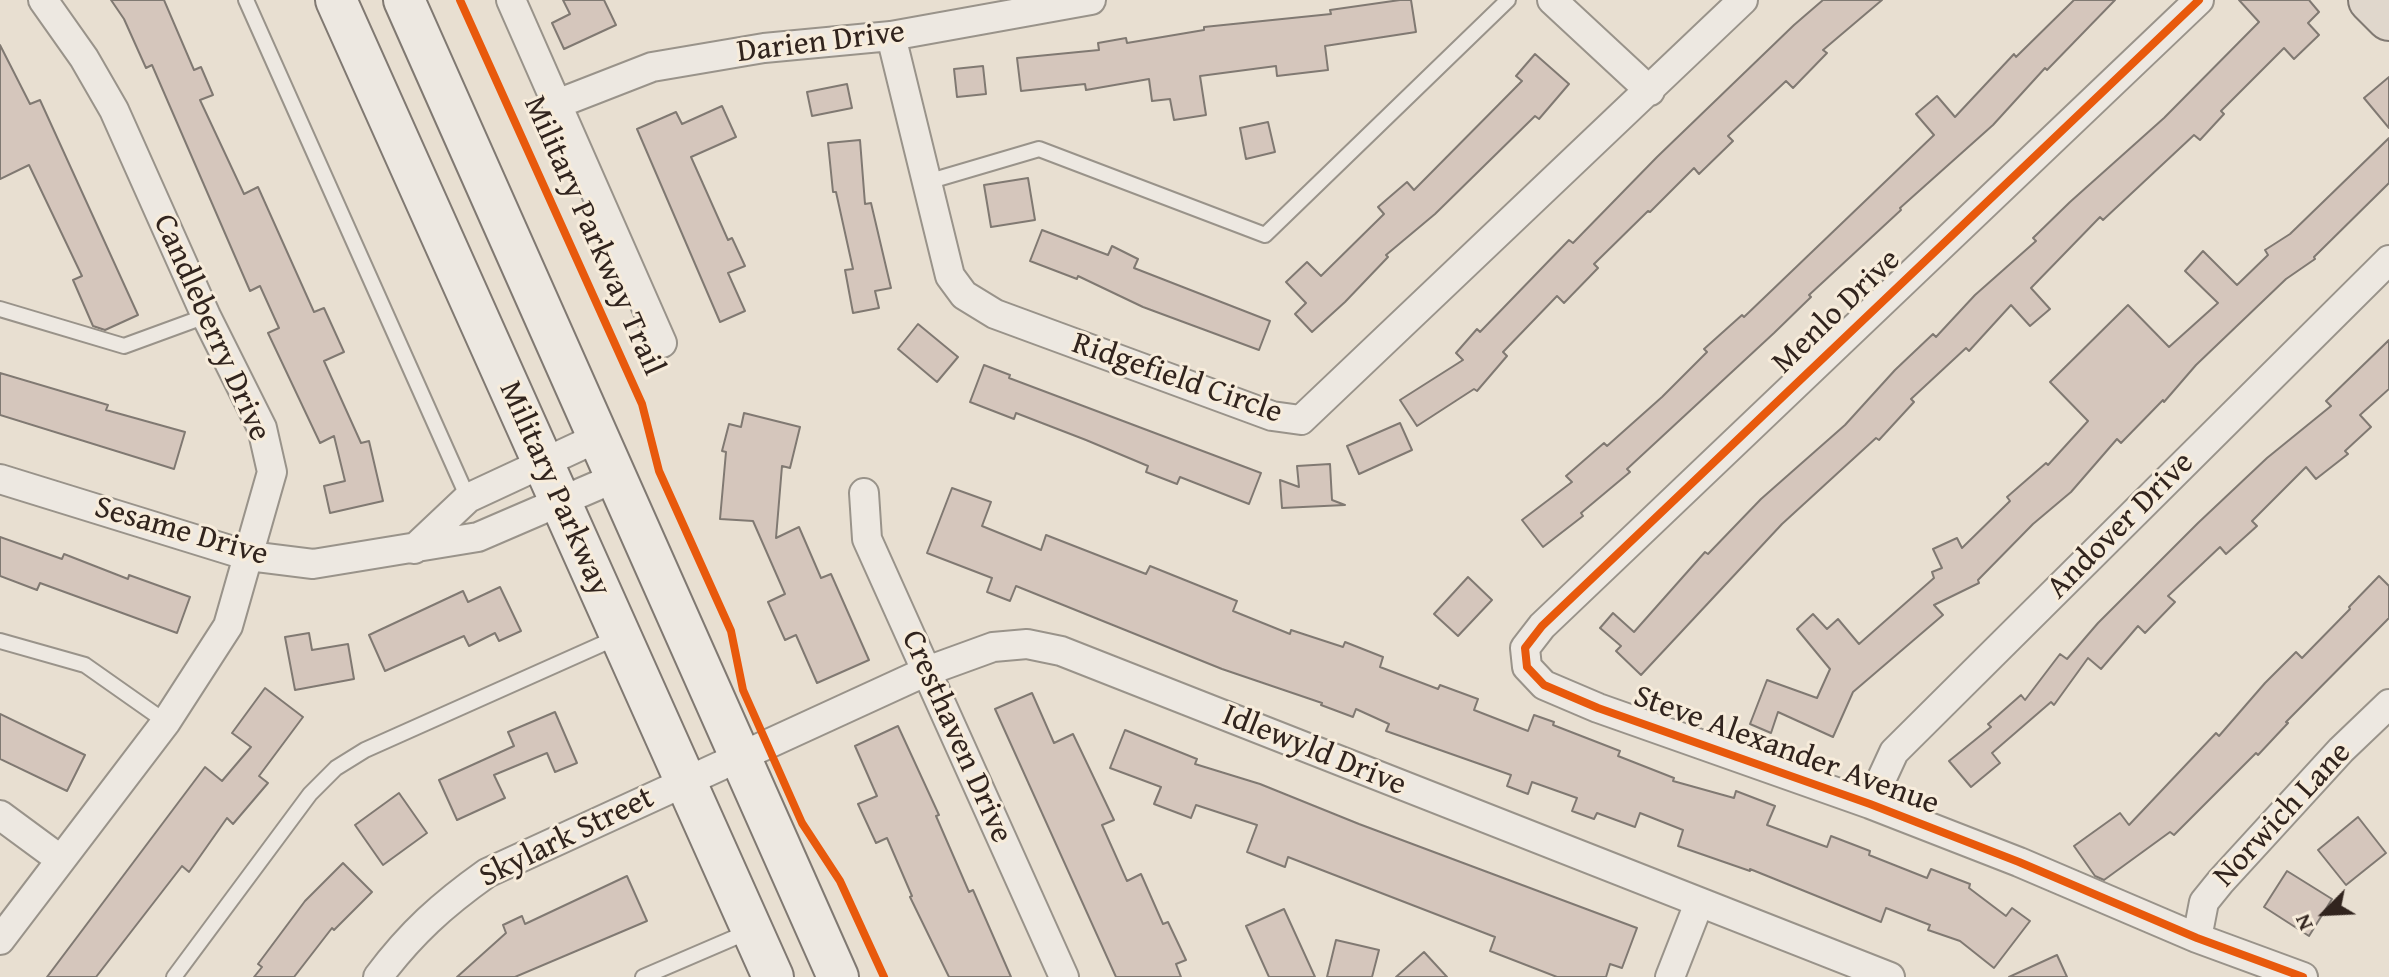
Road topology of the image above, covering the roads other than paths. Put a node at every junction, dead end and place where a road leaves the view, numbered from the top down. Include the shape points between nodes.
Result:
1 (43, 0) edge
2 (246, 0) edge
3 (336, 0) edge
4 (404, 0) edge
5 (511, 0) edge
6 (1091, 0) edge
7 (1508, 0) edge
8 (1552, 0) edge
9 (1743, 0) edge
10 (2199, 0) edge
11 (2371, 0) edge
12 (2389, 18) edge
13 (891, 36) junction
14 (1650, 91) junction
15 (557, 104) junction
16 (927, 182) junction
17 (2389, 260) edge
18 (0, 309) edge
19 (206, 316) junction
20 (662, 343) dead end
21 (597, 438) junction
22 (542, 463) junction
23 (615, 478) junction
24 (0, 479) edge
25 (864, 493) dead end
26 (468, 498) junction
27 (560, 503) junction
28 (413, 549) junction
29 (249, 556) junction
30 (619, 636) junction
31 (0, 641) edge
32 (1527, 667) joint
33 (927, 671) junction
34 (2389, 704) edge
35 (166, 722) junction
36 (739, 757) junction
37 (684, 781) junction
38 (1870, 804) junction
39 (0, 815) edge
40 (61, 860) junction
41 (1699, 903) junction
42 (752, 930) junction
43 (2197, 938) junction
44 (0, 940) edge
45 (174, 977) edge
46 (378, 977) edge
47 (643, 977) edge
48 (773, 977) edge
49 (838, 977) edge
50 (1064, 977) edge
51 (1670, 977) edge
52 (1890, 977) edge
53 (2303, 977) edge

1 - 19 street, Candleberry Drive via 114,110
2 - 26 lane
3 - 22 main road, Military Parkway
4 - 21 main road, Military Parkway
5 - 15 street
6 - 13 street, Darien Drive
7 - 16 lane via 1265,235 1039,149
8 - 14 street
9 - 14 street, Ridgefield Circle
10 - 32 street, Menlo Drive via 1542,626 1525,648
11 - 12 main road
13 - 15 street, Darien Drive via 764,48 652,67
13 - 16 street, Ridgefield Circle
14 - 16 street, Ridgefield Circle via 1301,420 1272,416 1024,325 964,295 950,276
15 - 20 street
17 - 38 street, Andover Drive via 1894,752
18 - 19 lane via 124,346
19 - 29 street, Candleberry Drive via 262,428 272,472
21 - 22 street
21 - 23 main road, Military Parkway
22 - 26 street
22 - 27 main road, Military Parkway
23 - 27 street, Sesame Drive
23 - 36 main road, Military Parkway
24 - 29 street, Sesame Drive
25 - 33 street, Cresthaven Drive via 867,539
26 - 28 street
27 - 28 street, Sesame Drive via 478,537
27 - 30 main road, Military Parkway
28 - 29 street, Sesame Drive via 313,564
29 - 35 street, Candleberry Drive via 228,626
30 - 37 main road, Military Parkway
30 - 45 lane via 365,750 336,768 310,794
31 - 35 lane via 85,665
32 - 38 street, Steve Alexander Avenue via 1544,685 1598,708
33 - 36 street, Idlewyld Drive
33 - 41 street, Idlewyld Drive via 993,647 1027,644 1061,651
33 - 50 street, Cresthaven Drive
34 - 43 street, Norwich Lane via 2221,881 2204,902
35 - 40 street, Candleberry Drive
36 - 37 street, Skylark Street
36 - 49 main road, Military Parkway
37 - 42 main road, Military Parkway
37 - 46 street, Skylark Street via 487,873 441,906
38 - 43 street, Steve Alexander Avenue
39 - 40 street
40 - 44 street, Candleberry Drive
41 - 51 street
41 - 52 street, Idlewyld Drive
42 - 47 lane
42 - 48 main road, Military Parkway
43 - 53 street, Steve Alexander Avenue

